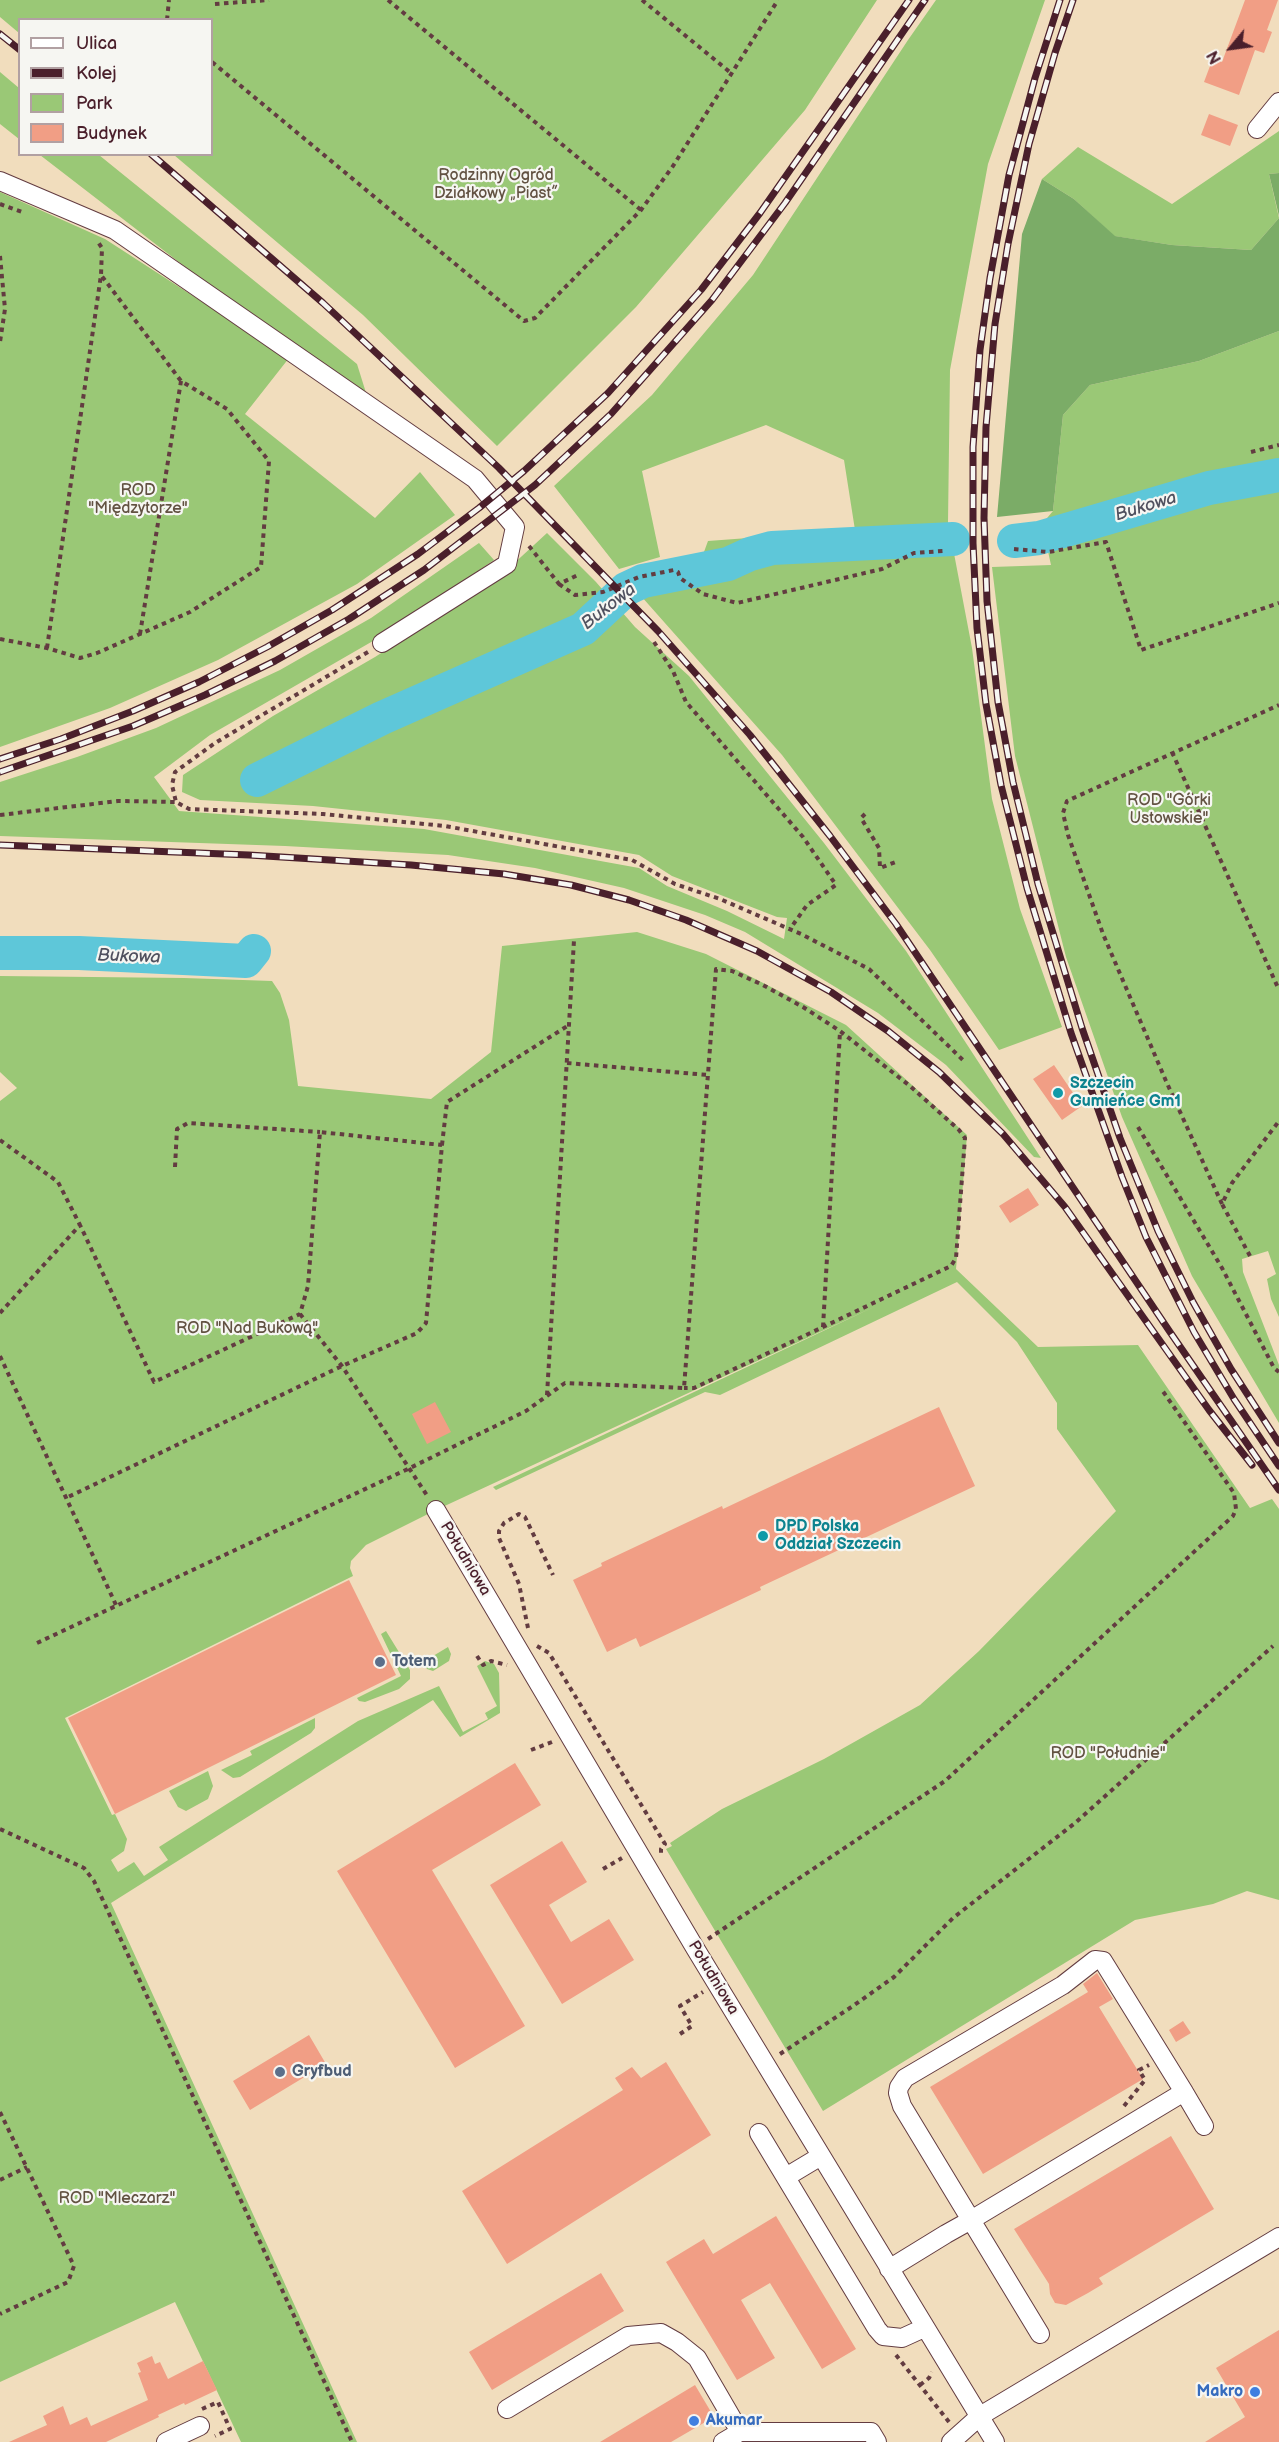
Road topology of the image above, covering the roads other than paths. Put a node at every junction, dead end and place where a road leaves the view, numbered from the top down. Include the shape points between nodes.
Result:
1 (1279, 102) edge
2 (1257, 129) dead end
3 (0, 180) edge
4 (382, 643) road end
5 (436, 1510) road end
6 (1184, 2092) junction
7 (1204, 2126) dead end
8 (759, 2133) dead end
9 (821, 2156) junction
10 (786, 2177) junction
11 (971, 2220) junction
12 (1279, 2237) edge
13 (889, 2269) junction
14 (924, 2328) junction
15 (1040, 2334) dead end
16 (507, 2409) dead end
17 (980, 2416) junction
18 (200, 2426) dead end
19 (740, 2432) junction
20 (166, 2442) edge
21 (723, 2442) edge
22 (877, 2442) edge
23 (951, 2442) edge
24 (995, 2442) edge

1 - 2 street
3 - 4 street via 115,230 475,479 515,527 507,564
5 - 9 street, Południowa
6 - 7 street
6 - 11 street
6 - 11 street via 1106,1965 1095,1960 1063,1985 901,2082 898,2093 902,2106
8 - 10 street
9 - 10 street
9 - 13 street, Południowa
10 - 14 street via 883,2336 902,2338
11 - 13 street
11 - 15 street
12 - 17 street
13 - 14 street, Południowa
14 - 17 street, Południowa
16 - 19 street via 628,2336 661,2333 697,2358
17 - 23 street
17 - 24 street, Południowa
18 - 20 street
19 - 21 street
19 - 22 street via 871,2432

